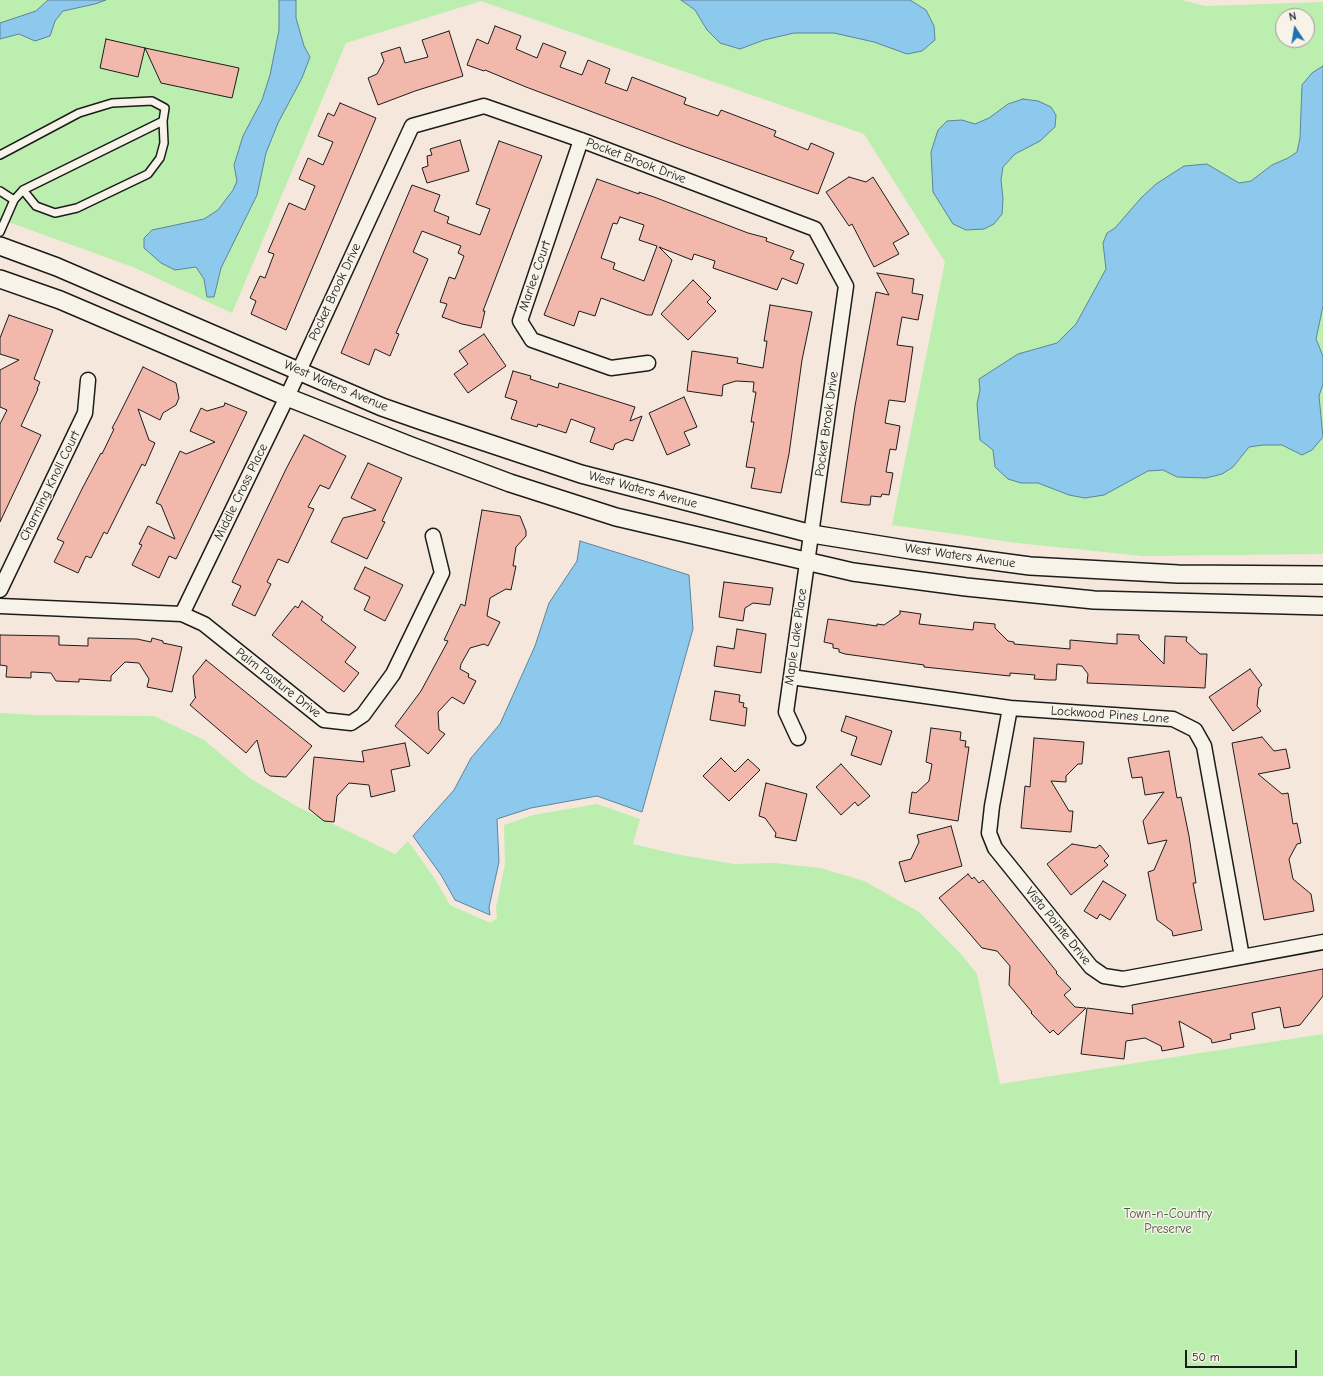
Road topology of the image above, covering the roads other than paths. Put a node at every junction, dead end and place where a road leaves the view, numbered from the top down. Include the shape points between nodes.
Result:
1 (162, 120) junction
2 (581, 140) junction
3 (0, 155) edge
4 (23, 190) junction
5 (0, 191) edge
6 (14, 200) junction
7 (0, 232) edge
8 (0, 246) edge
9 (0, 279) edge
10 (648, 363) dead end
11 (299, 370) junction
12 (88, 380) dead end
13 (287, 397) junction
14 (812, 534) junction
15 (433, 536) dead end
16 (806, 561) junction
17 (1323, 575) edge
18 (0, 590) edge
19 (0, 606) edge
20 (1323, 606) edge
21 (182, 614) junction
22 (791, 677) junction
23 (1010, 708) junction
24 (798, 738) dead end
25 (1323, 942) edge
26 (1242, 957) junction

1 - 3 lane via 165,108 152,101 112,103 79,113
1 - 4 lane
1 - 4 lane via 164,143 160,158 148,174 77,208 55,213 36,206
2 - 10 street, Marlee Court via 520,321 532,340 611,368
2 - 11 street, Pocket Brook Drive via 484,106 412,126
2 - 14 street, Pocket Brook Drive via 815,229 846,286
4 - 6 lane
5 - 6 lane
6 - 7 lane
8 - 11 street, West Waters Avenue via 57,267
9 - 13 street, West Waters Avenue via 60,300
11 - 13 street, Middle Cross Place
11 - 14 street, West Waters Avenue via 410,417 581,474
12 - 18 street, Charming Knoll Court via 85,413
13 - 16 street, West Waters Avenue via 510,483 616,517
13 - 21 street, Middle Cross Place
14 - 16 street, Maple Lake Place
14 - 17 street, West Waters Avenue via 1030,566 1178,574
15 - 21 street, Palm Pasture Drive via 442,572 393,674 363,716 351,723 324,720 204,624
16 - 20 street, West Waters Avenue via 853,572 1094,600
16 - 22 street, Maple Lake Place
19 - 21 street, Palm Pasture Drive
22 - 23 street, Lockwood Pines Lane
22 - 24 street, Maple Lake Place via 786,712
23 - 26 street, Lockwood Pines Lane via 1173,719 1195,730 1204,746
23 - 26 street, Vista Pointe Drive via 989,833 995,848 1091,967 1104,976 1123,979
25 - 26 street, Vista Pointe Drive

